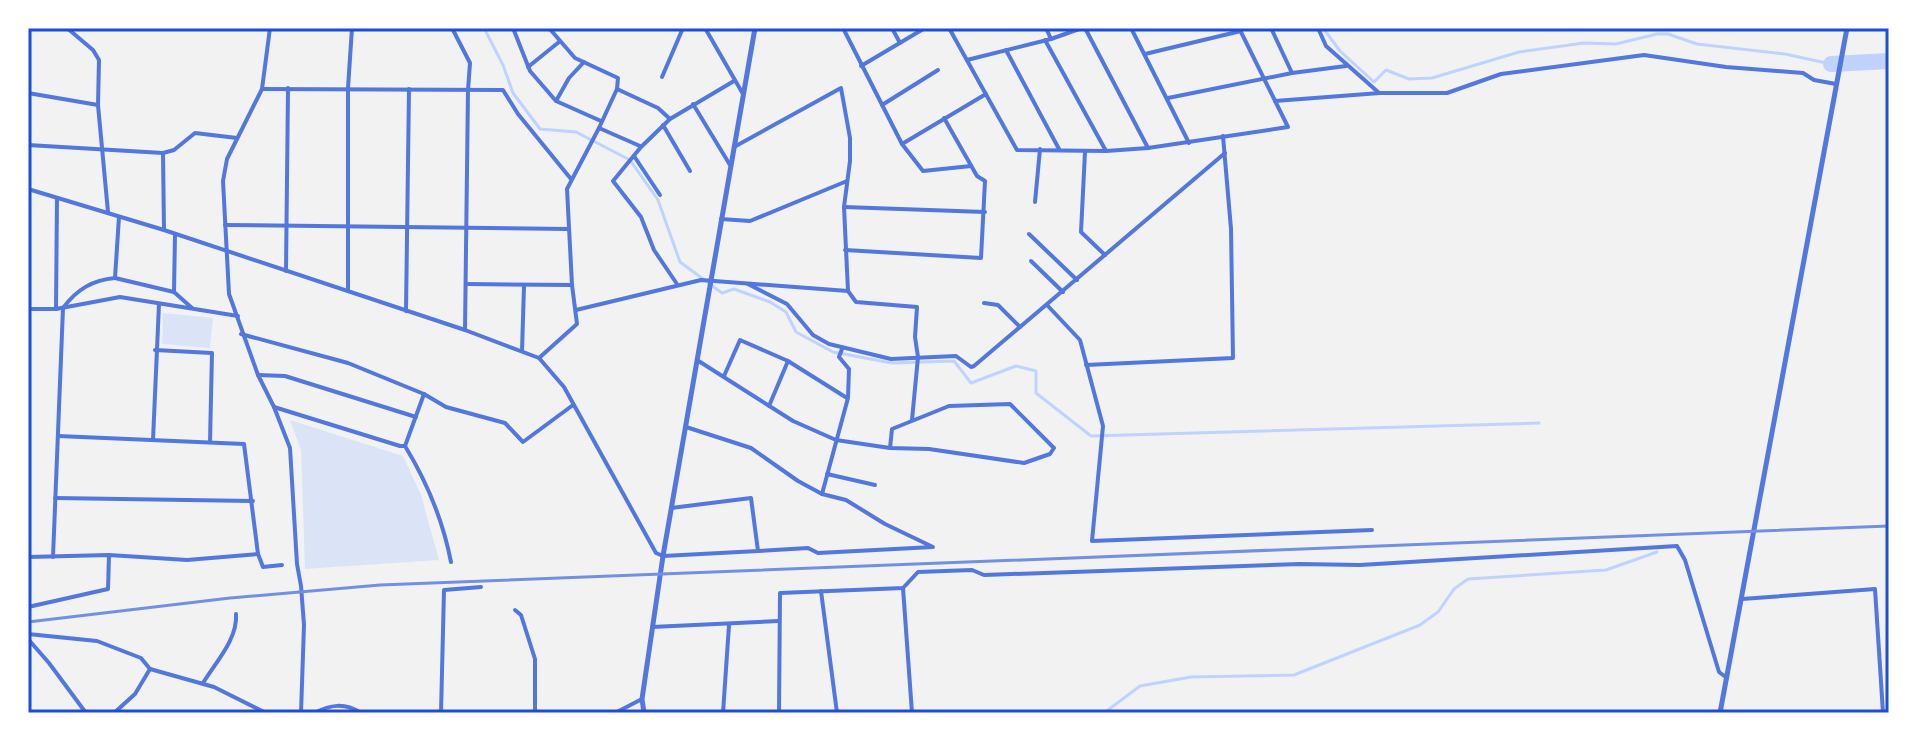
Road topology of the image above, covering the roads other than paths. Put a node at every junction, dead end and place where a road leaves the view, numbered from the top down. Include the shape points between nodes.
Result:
1 (67, 28) edge
2 (270, 28) edge
3 (352, 28) edge
4 (452, 28) edge
5 (513, 28) edge
6 (549, 28) edge
7 (683, 28) edge
8 (705, 28) edge
9 (755, 28) edge
10 (843, 28) edge
11 (892, 28) edge
12 (925, 28) edge
13 (949, 28) edge
14 (1046, 28) edge
15 (1083, 28) edge
16 (1131, 28) edge
17 (1271, 28) edge
18 (1318, 28) edge
19 (1847, 28) edge
20 (1240, 29) edge
21 (1048, 39) junction
22 (559, 42) junction
23 (900, 43) junction
24 (1006, 50) junction
25 (1145, 54) junction
26 (967, 60) junction
27 (584, 62) junction
28 (861, 66) junction
29 (1346, 66) junction
30 (528, 67) junction
31 (938, 70) dead end
32 (1292, 73) junction
33 (662, 77) dead end
34 (1263, 78) junction
35 (734, 81) junction
36 (1837, 82) junction
37 (288, 88) junction
38 (348, 88) junction
39 (262, 89) junction
40 (409, 89) junction
41 (617, 89) junction
42 (468, 90) junction
43 (28, 93) edge
44 (1380, 93) junction
45 (743, 94) junction
46 (986, 94) junction
47 (1168, 98) junction
48 (556, 101) junction
49 (1275, 101) junction
50 (693, 104) junction
51 (98, 105) junction
52 (882, 105) junction
53 (944, 118) junction
54 (670, 119) junction
55 (601, 121) junction
56 (663, 125) junction
57 (599, 128) junction
58 (1223, 136) junction
59 (237, 138) junction
60 (1189, 143) junction
61 (902, 144) junction
62 (28, 145) edge
63 (641, 147) junction
64 (734, 147) junction
65 (1148, 148) junction
66 (1040, 149) junction
67 (1059, 149) junction
68 (102, 151) junction
69 (1106, 151) junction
70 (1085, 152) junction
71 (163, 153) junction
72 (1225, 153) junction
73 (634, 156) junction
74 (730, 165) junction
75 (971, 166) junction
76 (690, 171) dead end
77 (571, 179) junction
78 (847, 181) junction
79 (28, 189) edge
80 (660, 195) dead end
81 (57, 198) junction
82 (1035, 202) dead end
83 (844, 207) junction
84 (108, 212) junction
85 (985, 212) junction
86 (119, 217) junction
87 (721, 219) junction
88 (225, 225) junction
89 (347, 227) junction
90 (288, 228) junction
91 (465, 228) junction
92 (407, 229) junction
93 (568, 229) junction
94 (164, 230) junction
95 (175, 234) junction
96 (1029, 234) dead end
97 (845, 250) junction
98 (226, 252) junction
99 (1106, 256) junction
100 (1031, 261) dead end
101 (286, 271) junction
102 (115, 278) junction
103 (712, 280) junction
104 (1077, 280) junction
105 (466, 284) junction
106 (677, 284) junction
107 (748, 284) junction
108 (572, 285) junction
109 (524, 286) junction
110 (348, 291) junction
111 (848, 291) junction
112 (174, 292) junction
113 (1063, 292) junction
114 (984, 303) dead end
115 (159, 304) junction
116 (1047, 305) junction
117 (63, 308) junction
118 (28, 309) edge
119 (56, 309) junction
120 (194, 310) junction
121 (576, 310) junction
122 (406, 311) junction
123 (238, 316) junction
124 (1020, 327) junction
125 (465, 330) junction
126 (241, 334) junction
127 (842, 349) junction
128 (155, 350) junction
129 (522, 351) junction
130 (918, 357) junction
131 (539, 358) junction
132 (697, 360) junction
133 (788, 361) junction
134 (1086, 365) junction
135 (258, 375) junction
136 (724, 376) junction
137 (424, 394) junction
138 (848, 398) junction
139 (573, 405) junction
140 (274, 407) junction
141 (769, 407) junction
142 (416, 417) junction
143 (912, 420) junction
144 (686, 427) junction
145 (58, 436) junction
146 (153, 440) junction
147 (836, 440) junction
148 (210, 443) junction
149 (405, 446) junction
150 (890, 448) junction
151 (827, 474) junction
152 (875, 485) dead end
153 (822, 494) junction
154 (55, 498) junction
155 (253, 501) junction
156 (671, 508) junction
157 (1372, 530) dead end
158 (758, 551) junction
159 (258, 554) junction
160 (109, 555) junction
161 (663, 556) junction
162 (28, 557) edge
163 (53, 557) junction
164 (451, 562) dead end
165 (282, 565) dead end
166 (481, 587) dead end
167 (903, 588) junction
168 (821, 591) junction
169 (1742, 599) junction
170 (28, 607) edge
171 (515, 610) dead end
172 (236, 614) dead end
173 (779, 621) junction
174 (729, 625) junction
175 (652, 627) junction
176 (28, 637) edge
177 (150, 669) junction
178 (1727, 678) junction
179 (203, 684) junction
180 (642, 699) junction
181 (86, 713) edge
182 (114, 713) edge
183 (266, 713) edge
184 (301, 713) edge
185 (314, 713) edge
186 (361, 713) edge
187 (441, 713) edge
188 (535, 713) edge
189 (615, 713) edge
190 (644, 713) edge
191 (723, 713) edge
192 (779, 713) edge
193 (837, 713) edge
194 (912, 713) edge
195 (1720, 713) edge
196 (1883, 713) edge

1 - 51 street via 99,60
2 - 39 street
3 - 38 street
4 - 42 street via 470,63
5 - 30 street
6 - 22 street
7 - 33 street
8 - 35 street
9 - 45 street
10 - 28 street
11 - 23 street
12 - 23 street
13 - 26 street
14 - 21 street
15 - 21 street
15 - 65 street
16 - 25 street
17 - 32 street
18 - 29 street via 1326,46
19 - 36 street
20 - 25 street
20 - 34 street
21 - 24 street
21 - 69 street
22 - 27 street
22 - 30 street
23 - 28 street
24 - 26 street
24 - 67 street
25 - 47 street
26 - 46 street
27 - 41 street via 618,78
27 - 48 street
28 - 52 street
29 - 32 street
29 - 44 street
30 - 48 street
31 - 52 street
32 - 34 street
34 - 47 street
34 - 49 street
35 - 45 street
35 - 50 street
36 - 44 street via 1803,73 1644,55 1501,74 1447,93
36 - 169 street
37 - 38 street
37 - 39 street
37 - 90 street
38 - 40 street
38 - 89 street
39 - 59 street
40 - 42 street
40 - 92 street
41 - 54 street
41 - 55 street
42 - 77 street via 503,90
42 - 91 street
43 - 51 street
44 - 49 street
45 - 64 street
46 - 53 street
46 - 66 street via 1017,150
47 - 60 street
48 - 55 street
49 - 58 street via 1288,127
50 - 54 street
50 - 74 street
51 - 68 street
52 - 61 street
53 - 61 street
53 - 75 street
54 - 56 street
55 - 57 street
56 - 63 street
56 - 76 street
57 - 63 street
57 - 77 street
58 - 60 street
58 - 72 street
59 - 71 street via 195,133
59 - 88 street via 224,171
60 - 65 street
61 - 75 street via 923,171
62 - 68 street
63 - 73 street
64 - 74 street
64 - 78 street via 841,88 849,126
65 - 69 street
66 - 67 street
66 - 82 street
67 - 70 street
68 - 71 street
68 - 84 street
69 - 70 street
70 - 99 street via 1081,232
71 - 94 street
72 - 99 street
72 - 134 street via 1233,358
73 - 80 street
73 - 106 street via 613,181 641,217 654,250
74 - 87 street
75 - 85 street via 985,181
77 - 93 street
78 - 83 street
78 - 87 street via 750,221
79 - 81 street
81 - 84 street
81 - 119 street
83 - 85 street
83 - 97 street
84 - 86 street
85 - 97 street via 981,258
86 - 94 street
86 - 102 street
87 - 103 street
88 - 90 street
88 - 98 street
89 - 90 street
89 - 92 street
89 - 110 street
90 - 101 street
91 - 92 street
91 - 93 street
91 - 105 street
92 - 122 street
93 - 108 street
94 - 95 street
95 - 98 street
95 - 112 street
96 - 104 street
97 - 111 street
98 - 101 street
98 - 123 street via 229,294
99 - 104 street
100 - 113 street
101 - 110 street
102 - 112 street
102 - 117 street via 93,281
103 - 106 street
103 - 107 street
103 - 132 street
104 - 113 street
105 - 109 street
105 - 125 street
106 - 121 street
107 - 111 street
107 - 127 street via 787,304 813,335
108 - 109 street
108 - 121 street
109 - 129 street
110 - 122 street
111 - 130 street via 856,302 917,307
112 - 120 street
113 - 116 street
114 - 124 street via 998,305
115 - 117 street via 120,297
115 - 120 street
115 - 128 street
116 - 124 street
116 - 134 street via 1080,340
117 - 119 street
117 - 145 street
118 - 119 street
120 - 123 street
121 - 131 street via 577,324
122 - 125 street
123 - 126 street
124 - 130 street via 971,367 956,356
125 - 129 street
126 - 135 street
126 - 137 street via 348,363
127 - 130 street via 891,359
127 - 138 street via 839,357 849,369
128 - 146 street
128 - 148 street via 212,353
129 - 131 street
130 - 143 street
131 - 139 street
132 - 136 street
132 - 144 street
133 - 136 street via 740,340
133 - 138 street
133 - 141 street
134 - 157 street via 1103,426 1092,541
135 - 140 street
135 - 142 street via 285,376
136 - 141 street
137 - 139 street via 446,407 505,423 523,442
137 - 142 street
138 - 147 street
139 - 161 street via 656,553
140 - 149 street
140 - 184 street via 290,448 304,625
141 - 147 street
142 - 149 street
143 - 150 street via 892,429
143 - 150 street via 949,406 1010,404 1054,448 1024,463
144 - 153 street via 751,448
144 - 156 street
145 - 146 street
145 - 154 street
146 - 148 street
147 - 150 street
147 - 151 street
148 - 155 street via 244,444
149 - 164 street via 445,532
151 - 152 street
151 - 153 street
153 - 158 street via 846,500 933,547
154 - 155 street
154 - 163 street
155 - 159 street
156 - 158 street via 751,498
156 - 161 street
158 - 161 street
159 - 160 street via 187,560
159 - 165 street via 263,567
160 - 163 street
160 - 170 street via 108,589
161 - 175 street
162 - 163 street
166 - 187 street via 444,590
167 - 168 street
167 - 178 street via 918,572 972,570 984,575 1360,565 1677,546 1719,672
167 - 194 street
168 - 173 street via 780,593
168 - 193 street
169 - 178 street
169 - 196 street via 1875,589
171 - 188 street via 535,659
172 - 179 street via 225,651
173 - 174 street
173 - 192 street
174 - 175 street
174 - 191 street
175 - 180 street
176 - 177 street via 97,641 141,658
176 - 181 street
177 - 179 street
177 - 182 street via 135,694
178 - 195 street
179 - 183 street
180 - 189 street
180 - 190 street
185 - 186 street via 333,704

